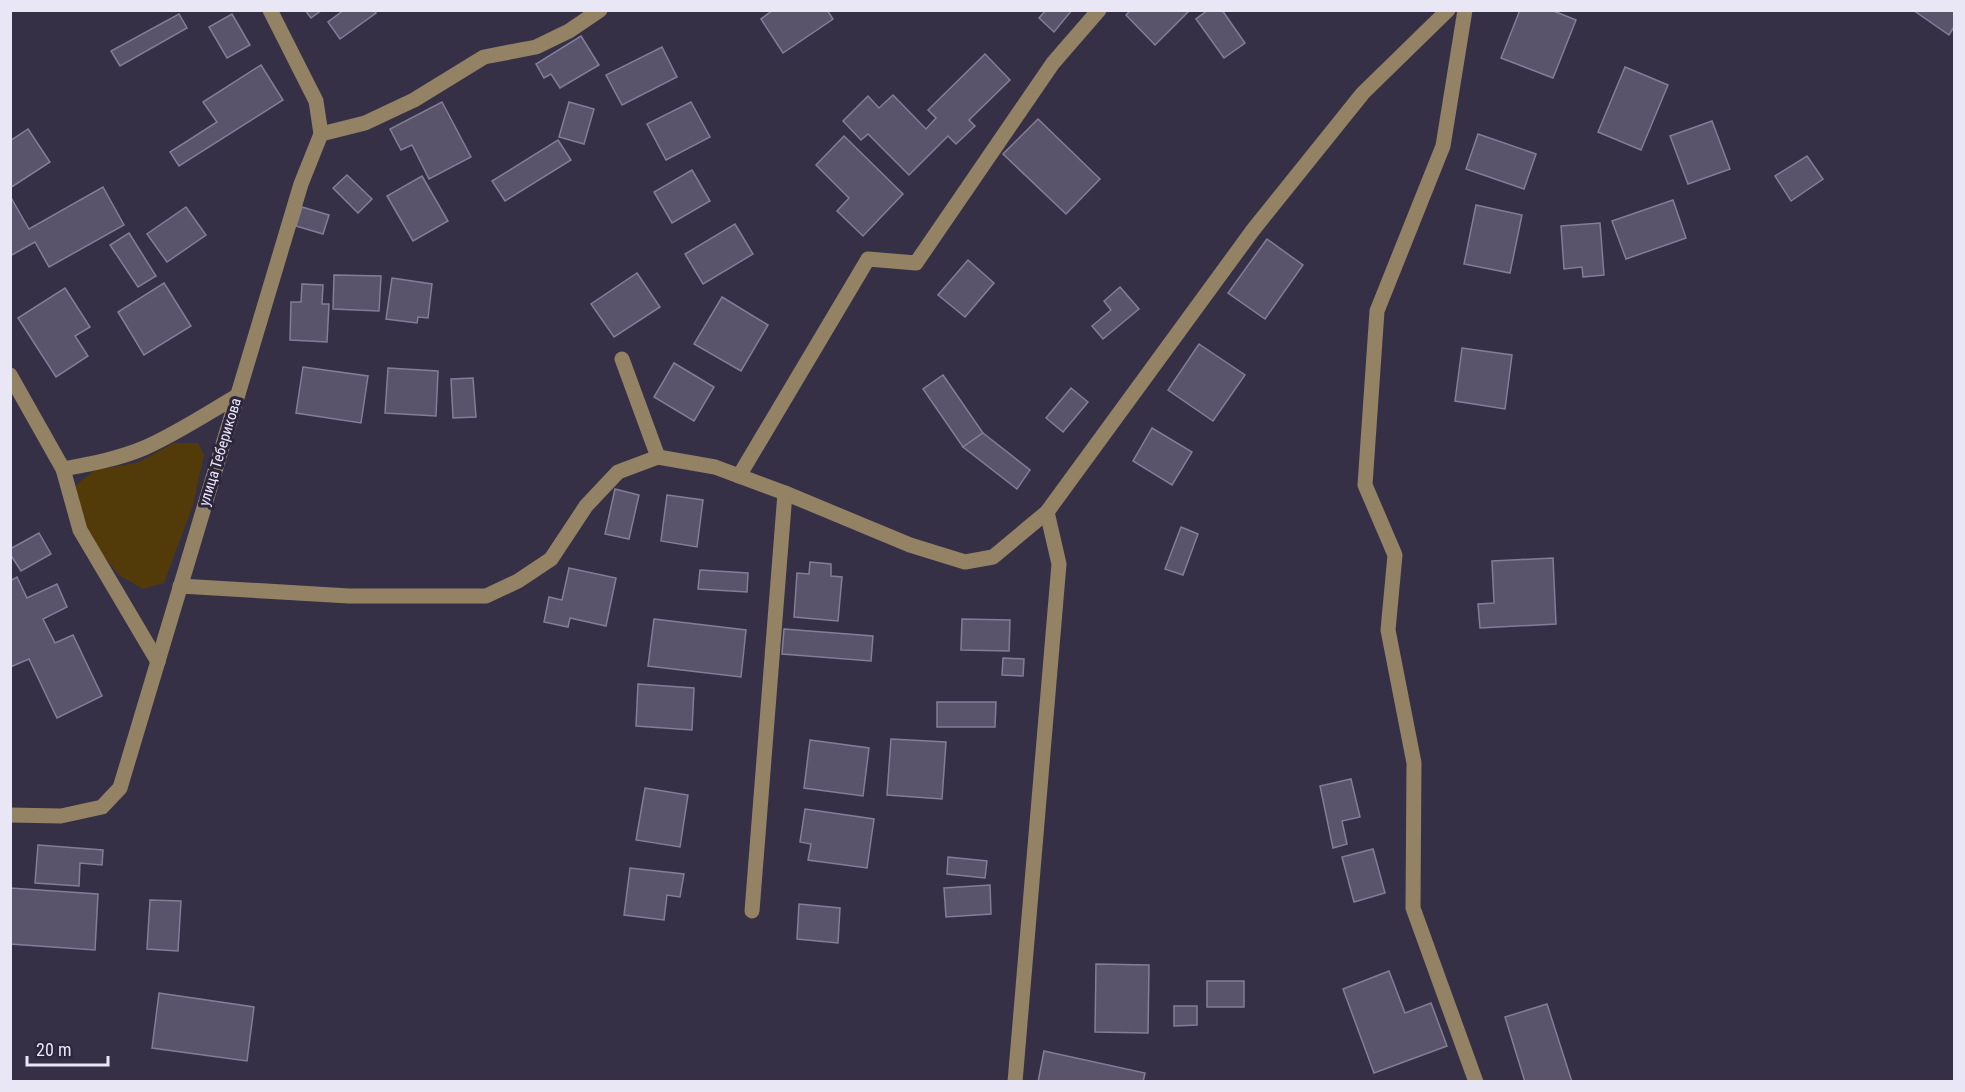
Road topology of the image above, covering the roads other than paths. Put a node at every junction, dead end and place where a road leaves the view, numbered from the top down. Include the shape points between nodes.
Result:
1 (270, 10) edge
2 (600, 10) edge
3 (1099, 10) edge
4 (1448, 10) edge
5 (1465, 10) edge
6 (321, 134) junction
7 (622, 360) dead end
8 (10, 375) edge
9 (237, 396) junction
10 (658, 457) junction
11 (63, 469) junction
12 (739, 476) junction
13 (785, 493) junction
14 (1047, 512) junction
15 (180, 586) junction
16 (158, 662) junction
17 (10, 815) edge
18 (752, 911) dead end
19 (1016, 1082) edge
20 (1476, 1082) edge

1 - 6 street via 316,101
2 - 6 street via 536,47 484,57 414,100 365,123
3 - 12 street via 1053,63 916,263 868,259
4 - 14 street via 1363,93 1253,230
5 - 20 street via 1443,146 1377,311 1365,485 1395,555 1388,630 1414,763 1413,908
6 - 9 street, улица Теберикова via 301,184
7 - 10 street
8 - 11 street
9 - 11 street via 142,448
9 - 15 street, улица Теберикова
10 - 12 street via 715,467
10 - 15 street via 618,472 586,506 551,559 486,596 349,596
11 - 16 street via 80,530
12 - 13 street
13 - 14 street via 910,545 965,562 993,557
13 - 18 street
14 - 19 street via 1059,564
15 - 16 street, улица Теберикова
16 - 17 street, улица Теберикова via 120,788 102,807 61,816

